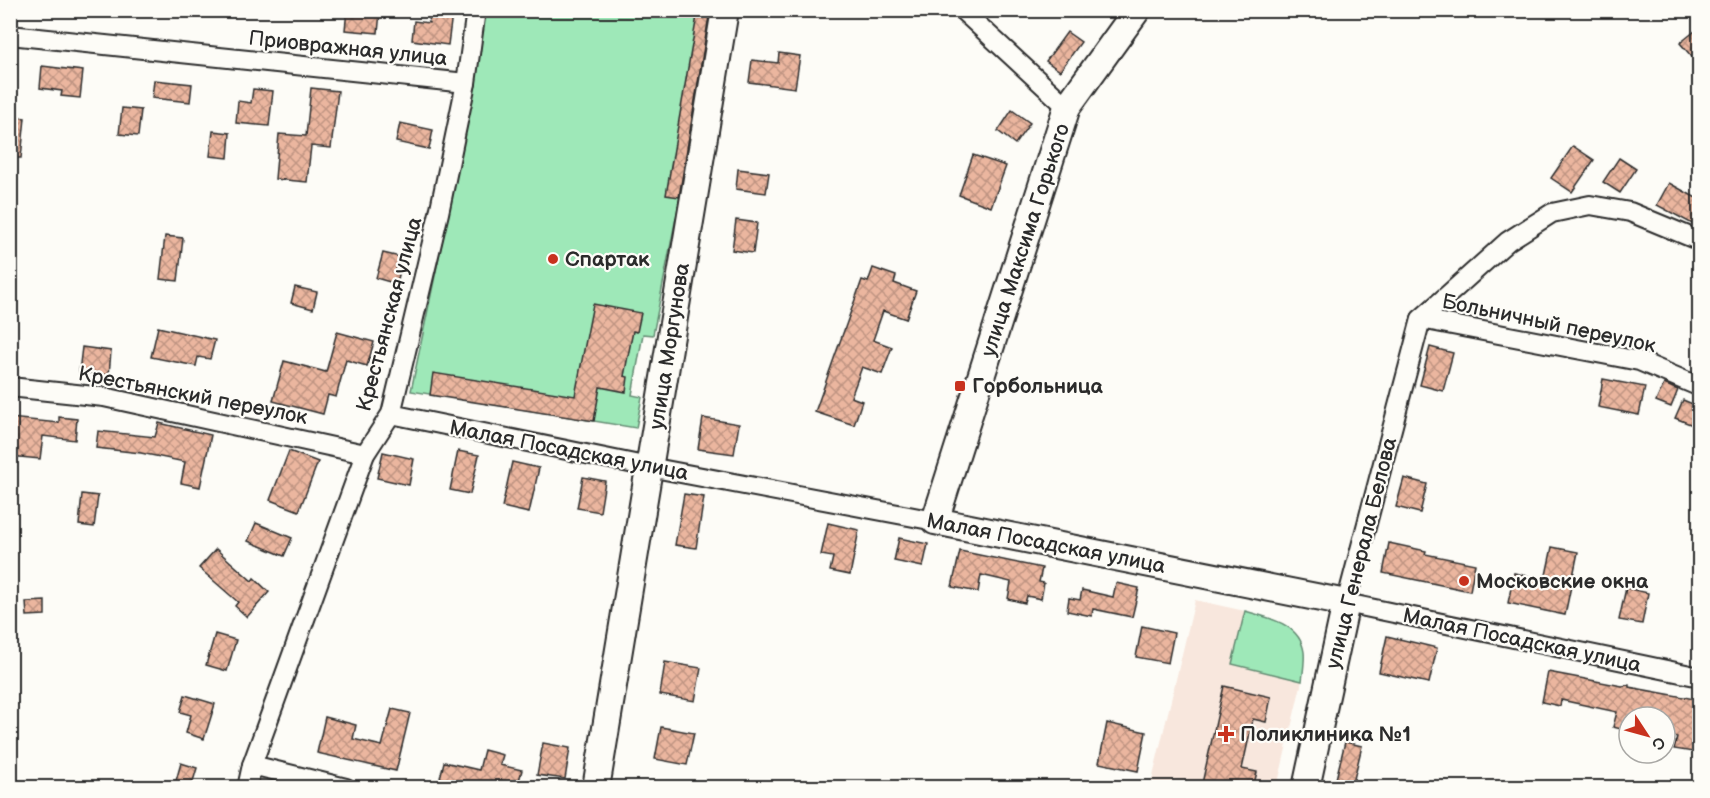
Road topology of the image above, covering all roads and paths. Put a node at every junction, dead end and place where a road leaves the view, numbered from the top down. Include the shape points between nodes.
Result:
1 (476, 10) edge
2 (725, 10) edge
3 (962, 10) edge
4 (1137, 10) edge
5 (10, 35) edge
6 (466, 83) junction
7 (1067, 107) junction
8 (1700, 241) edge
9 (1421, 319) junction
10 (10, 387) edge
11 (1700, 387) edge
12 (391, 414) junction
13 (365, 454) junction
14 (649, 467) junction
15 (935, 521) junction
16 (1346, 603) junction
17 (1700, 677) edge
18 (252, 765) junction
19 (248, 788) edge
20 (346, 788) edge
21 (596, 788) edge
22 (1306, 788) edge

1 - 6 street, Крестьянская улица
2 - 14 main road, улица Моргунова
3 - 7 street
4 - 7 main road, улица Максима Горького
5 - 6 street, Приовражная улица
6 - 12 street, Крестьянская улица
7 - 15 main road, улица Максима Горького
8 - 9 street via 1620,210 1590,205 1552,213 1508,241
9 - 11 street, Больничный переулок via 1639,361
9 - 16 street, улица Генерала Белова
10 - 13 street, Крестьянский переулок via 104,397
12 - 13 street, Крестьянская улица
12 - 14 street, Малая Посадская улица
13 - 18 street, Крестьянская улица
14 - 15 street, Малая Посадская улица
14 - 21 main road, улица Моргунова
15 - 16 main road, Малая Посадская улица
16 - 17 street, Малая Посадская улица
16 - 22 main road, улица Генерала Белова
18 - 19 street, Крестьянская улица
18 - 20 street

